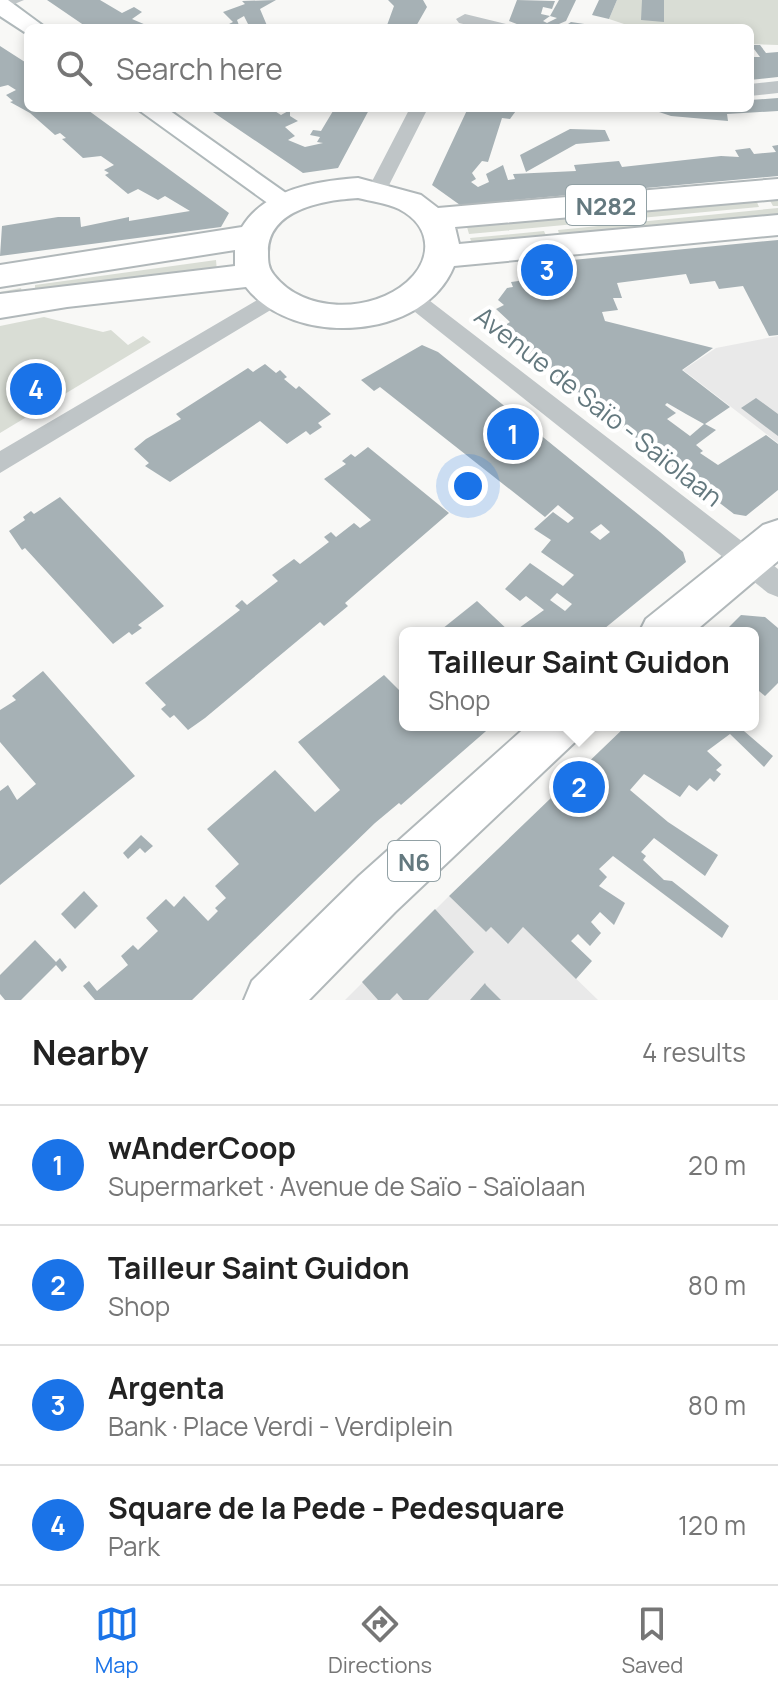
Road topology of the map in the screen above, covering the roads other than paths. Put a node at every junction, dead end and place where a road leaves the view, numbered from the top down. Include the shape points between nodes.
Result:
1 (16, 0) edge
2 (475, 0) edge
3 (0, 5) edge
4 (28, 24) edge
5 (463, 24) edge
6 (778, 87) edge
7 (754, 90) edge
8 (155, 112) edge
9 (417, 112) edge
10 (778, 189) edge
11 (377, 191) junction
12 (286, 203) junction
13 (433, 219) junction
14 (778, 225) edge
15 (254, 236) junction
16 (445, 256) junction
17 (0, 276) edge
18 (266, 286) junction
19 (413, 299) junction
20 (0, 306) edge
21 (0, 463) edge
22 (768, 561) edge
23 (670, 627) edge
24 (554, 731) edge
25 (271, 1000) edge

1 - 3 street
2 - 5 street
3 - 4 street
6 - 7 street
8 - 12 street
9 - 11 street
10 - 13 main road, N282
11 - 12 main road via 330,190
11 - 13 main road via 415,205
12 - 15 main road
13 - 16 main road
14 - 16 main road, N282
15 - 17 main road
15 - 18 main road via 250,256
16 - 19 main road via 435,279
18 - 19 main road via 296,307 343,316 368,315
18 - 20 main road via 67,295
18 - 21 street
19 - 22 street, Avenue de Saïo - Saïolaan
22 - 23 main road
24 - 25 main road, N6

